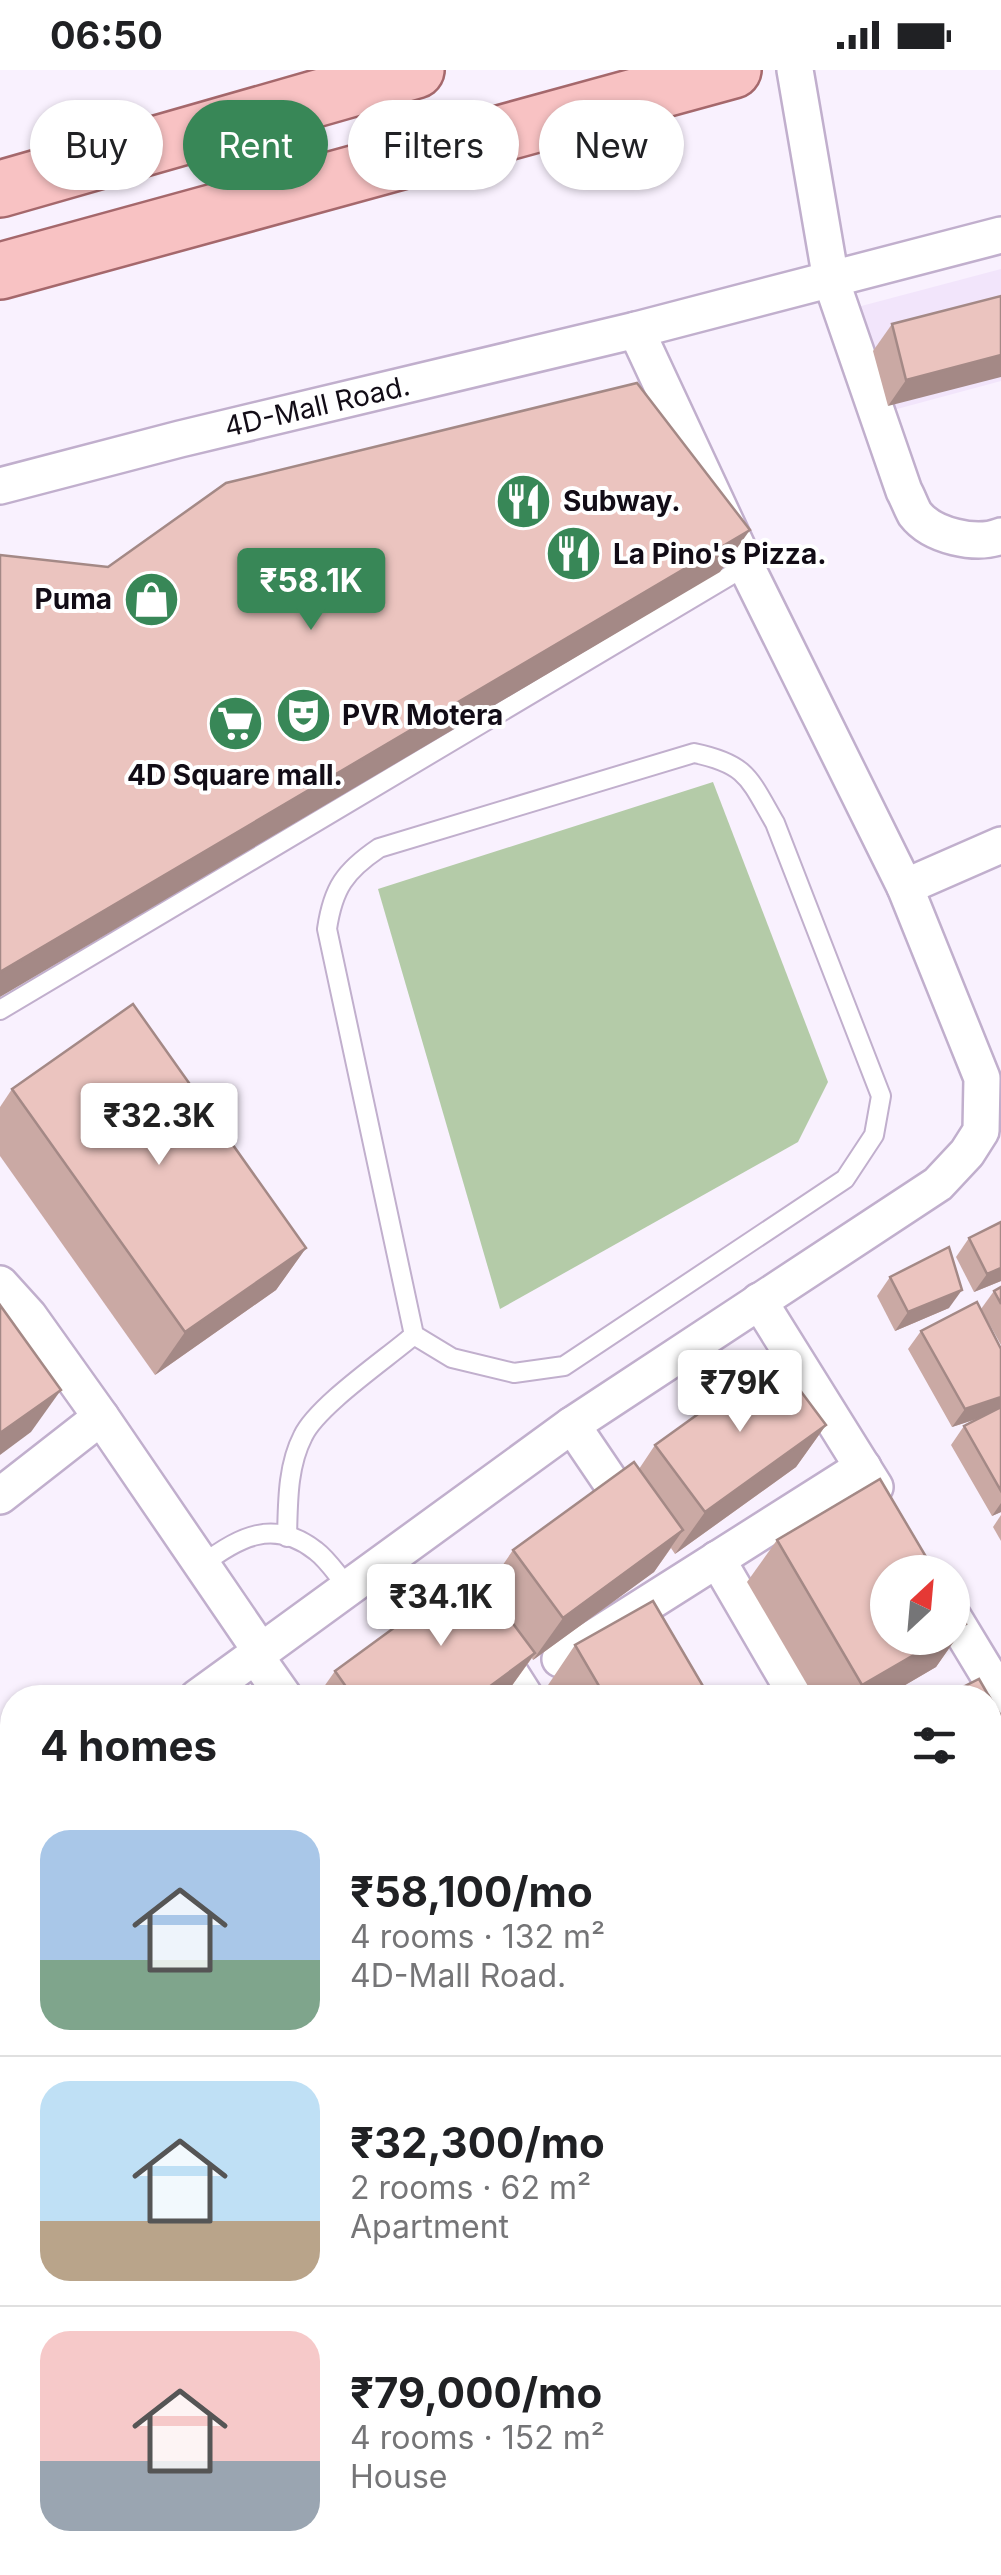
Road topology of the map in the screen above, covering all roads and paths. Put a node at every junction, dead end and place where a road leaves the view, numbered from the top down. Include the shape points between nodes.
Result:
1 (416, 70) edge
2 (732, 70) edge
3 (796, 70) edge
4 (0, 189) edge
5 (1001, 236) edge
6 (0, 271) edge
7 (832, 280) junction
8 (636, 330) junction
9 (0, 486) edge
10 (1001, 536) edge
11 (746, 566) junction
12 (1001, 845) edge
13 (904, 886) junction
14 (0, 1010) edge
15 (0, 1284) edge
16 (759, 1301) junction
17 (414, 1335) junction
18 (102, 1417) junction
19 (572, 1425) junction
20 (863, 1466) junction
21 (0, 1496) edge
22 (890, 1512) edge
23 (288, 1537) junction
24 (660, 1554) edge
25 (717, 1559) junction
26 (202, 1565) junction
27 (348, 1587) junction
28 (475, 1619) edge
29 (970, 1645) edge
30 (257, 1652) junction
31 (560, 1659) edge
32 (213, 1685) edge
33 (277, 1685) edge
34 (518, 1685) edge
35 (790, 1685) edge
36 (994, 1685) edge

1 - 4 main road
2 - 6 main road
3 - 7 street
5 - 7 street, 4D-Mall Road.
7 - 8 street, 4D-Mall Road.
7 - 10 street via 917,517 950,536
8 - 9 street, 4D-Mall Road.
8 - 11 street
11 - 13 street
11 - 14 lane
12 - 13 street
13 - 16 street via 982,1078 981,1131 938,1184
15 - 18 street
16 - 19 street
16 - 20 street
17 - 17 lane via 452,1358 514,1373 564,1366 845,1179 874,1136 882,1096 775,822 752,782 728,760 694,753 378,848 345,876 331,899 327,929
17 - 23 lane via 304,1432 289,1489
18 - 21 street
18 - 26 street
19 - 24 street
19 - 27 street
20 - 22 street
20 - 25 street
23 - 26 lane via 256,1533
23 - 27 lane via 316,1550
25 - 31 street via 647,1624
25 - 35 street
26 - 30 street
27 - 30 street
28 - 34 street
29 - 36 street
30 - 32 street
30 - 33 street

